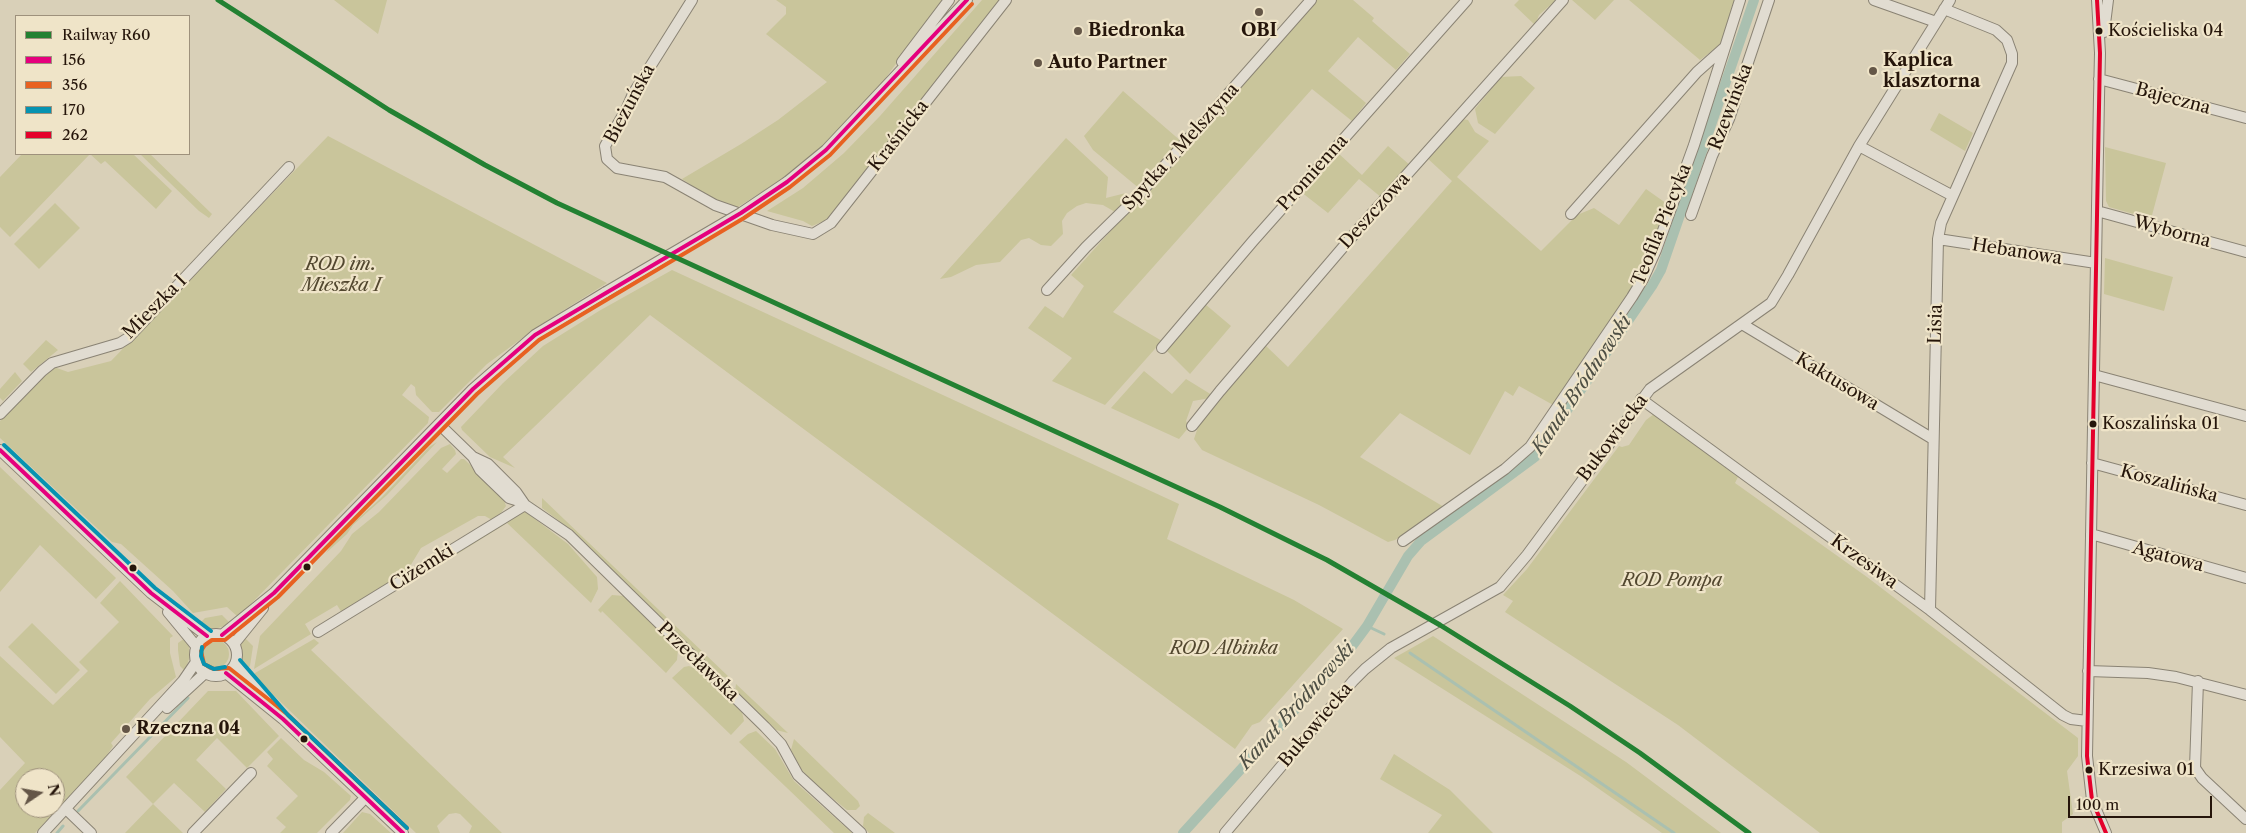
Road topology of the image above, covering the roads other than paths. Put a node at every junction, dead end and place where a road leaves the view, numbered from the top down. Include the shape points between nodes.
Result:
1 (692, 0) edge
2 (949, 0) edge
3 (967, 0) edge
4 (1006, 0) edge
5 (1311, 0) edge
6 (1467, 0) edge
7 (1564, 0) edge
8 (1740, 0) edge
9 (1769, 0) edge
10 (1874, 0) edge
11 (2097, 0) edge
12 (2108, 0) edge
13 (1947, 5) edge
14 (1936, 22) junction
15 (1726, 46) junction
16 (2100, 53) junction
17 (2100, 79) junction
18 (873, 101) junction
19 (2246, 118) edge
20 (1859, 146) junction
21 (289, 167) dead end
22 (1953, 196) junction
23 (2097, 211) junction
24 (1571, 214) dead end
25 (1691, 215) dead end
26 (772, 225) joint
27 (1938, 240) junction
28 (2246, 252) edge
29 (2096, 263) junction
30 (1047, 290) dead end
31 (1742, 324) junction
32 (1162, 348) dead end
33 (2094, 375) junction
34 (1641, 399) junction
35 (0, 414) edge
36 (2246, 416) edge
37 (439, 424) junction
38 (1192, 426) dead end
39 (1933, 439) junction
40 (0, 450) edge
41 (2092, 463) junction
42 (523, 503) junction
43 (2246, 505) edge
44 (2091, 534) junction
45 (1404, 541) dead end
46 (2246, 578) edge
47 (274, 593) junction
48 (156, 598) junction
49 (1930, 610) junction
50 (318, 632) dead end
51 (222, 635) junction
52 (206, 636) junction
53 (234, 644) junction
54 (196, 646) junction
55 (196, 662) junction
56 (235, 664) junction
57 (2088, 671) junction
58 (205, 673) junction
59 (226, 673) junction
60 (2198, 682) junction
61 (2246, 695) edge
62 (283, 719) junction
63 (2087, 721) junction
64 (125, 746) junction
65 (251, 773) dead end
66 (366, 797) junction
67 (66, 809) junction
68 (2246, 819) edge
69 (43, 833) edge
70 (91, 833) edge
71 (193, 833) edge
72 (331, 833) edge
73 (403, 833) edge
74 (861, 833) edge
75 (1225, 833) edge
76 (2106, 833) edge

1 - 26 street, Bieżuńska via 633,94 605,146 607,159 617,168 666,178 714,205
2 - 18 street
3 - 18 street
4 - 26 street, Kraśnicka via 832,223 813,234
5 - 30 street, Spytka z Melsztyna via 1137,197
6 - 32 street, Promienna
7 - 38 street, Deszczowa via 1368,218
8 - 15 street, Teofila Piecyka
9 - 25 street, Rzewińska via 1729,119
10 - 14 street
11 - 16 street
12 - 16 street
13 - 14 street, Bukowiecka
13 - 22 street, Lisia via 1996,30 2007,40 2012,54 2012,63
14 - 20 street, Bukowiecka
15 - 24 street via 1697,72
15 - 45 street, Teofila Piecyka via 1644,279 1530,447 1498,474
16 - 17 street
17 - 19 street, Bajeczna
17 - 23 street
18 - 37 street, bridge via 826,150 787,182 741,213 535,335 473,389
20 - 22 street
20 - 31 street, Bukowiecka via 1776,297 1764,310
21 - 35 street, Mieszka I via 128,338 52,363
22 - 27 street, Lisia via 1941,223
23 - 28 street, Wyborna
23 - 29 street
27 - 29 street, Hebanowa
27 - 39 street, Lisia
29 - 33 street
31 - 34 street, Bukowiecka via 1650,389
31 - 39 street, Kaktusowa
33 - 36 street
33 - 41 street
34 - 49 street, Krzesiwa via 1870,573
34 - 75 street, Bukowiecka via 1527,555 1500,586 1391,648 1366,669
37 - 42 street, Przecławska via 473,456 488,464
37 - 47 street
39 - 49 street, Lisia
40 - 48 street
41 - 43 street, Koszalińska
41 - 44 street
42 - 50 street, Ciżemki
42 - 74 street, Przecławska via 569,535 766,727 781,744 798,776
44 - 46 street, Agatowa
44 - 57 street
47 - 51 street
47 - 53 street
48 - 52 street
48 - 54 street
49 - 63 street, Krzesiwa via 2064,715
51 - 52 street
51 - 53 street
52 - 54 street
53 - 56 street
54 - 55 street
55 - 58 street
55 - 64 street
56 - 59 street
56 - 62 street
57 - 60 street via 2148,673
57 - 63 street
58 - 59 street via 213,676
58 - 64 street
59 - 62 street
60 - 61 street
60 - 68 street via 2195,768
62 - 66 street
63 - 76 street via 2091,792
64 - 67 street
65 - 71 street
66 - 72 street
66 - 73 street
67 - 69 street
67 - 70 street

